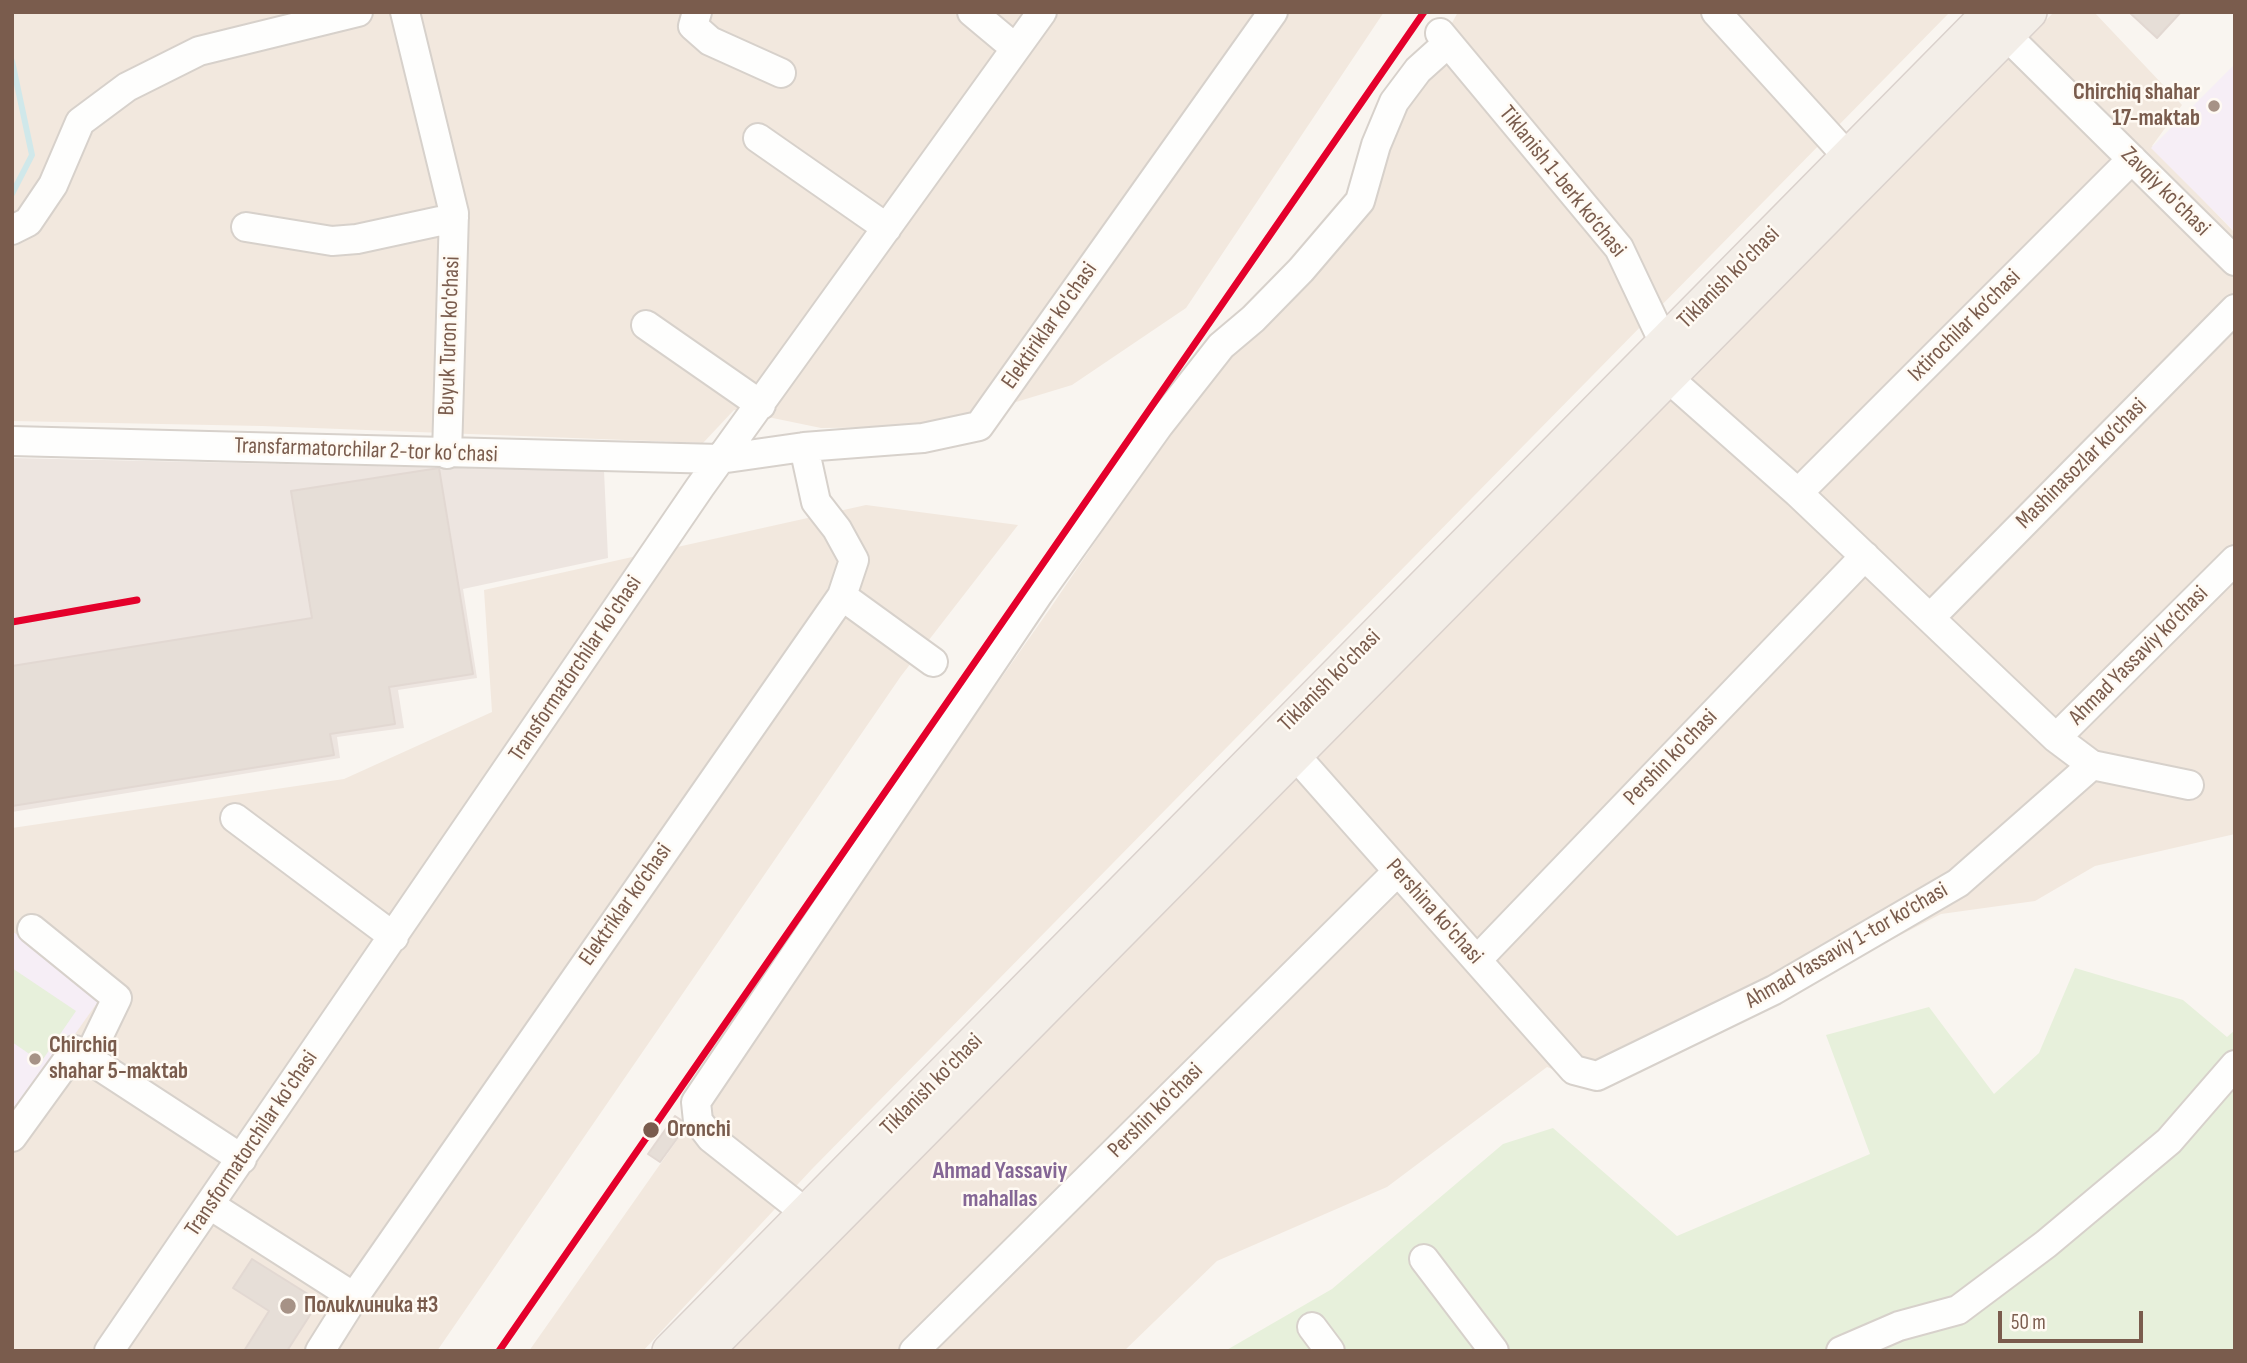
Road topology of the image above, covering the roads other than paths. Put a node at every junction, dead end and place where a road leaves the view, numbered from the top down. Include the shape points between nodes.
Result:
1 (358, 12) edge
2 (405, 12) edge
3 (696, 12) edge
4 (972, 12) edge
5 (1042, 12) edge
6 (1273, 12) edge
7 (1716, 12) edge
8 (2009, 20) edge
9 (1015, 48) junction
10 (781, 73) dead end
11 (758, 138) dead end
12 (1848, 157) junction
13 (2132, 159) junction
14 (454, 218) junction
15 (246, 227) dead end
16 (887, 228) junction
17 (12, 230) edge
18 (2235, 261) edge
19 (2235, 309) edge
20 (646, 325) dead end
21 (1665, 360) junction
22 (761, 405) junction
23 (12, 441) edge
24 (804, 447) junction
25 (447, 454) junction
26 (720, 459) junction
27 (1798, 493) junction
28 (1865, 556) junction
29 (2235, 561) edge
30 (842, 596) junction
31 (1930, 618) junction
32 (933, 662) dead end
33 (2056, 738) junction
34 (1295, 755) junction
35 (2092, 765) junction
36 (2189, 785) dead end
37 (235, 818) dead end
38 (1398, 872) junction
39 (32, 929) dead end
40 (394, 937) junction
41 (1477, 960) junction
42 (88, 1058) junction
43 (2235, 1065) edge
44 (1574, 1070) joint
45 (12, 1137) edge
46 (242, 1159) junction
47 (210, 1205) junction
48 (806, 1213) junction
49 (1424, 1259) dead end
50 (354, 1297) junction
51 (1312, 1327) dead end
52 (109, 1351) edge
53 (320, 1351) edge
54 (670, 1351) edge
55 (705, 1351) edge
56 (914, 1351) edge
57 (1330, 1351) edge
58 (1494, 1351) edge
59 (1841, 1351) edge

1 - 17 street via 199,51 127,87 80,122 53,185 28,222
2 - 14 street, Buyuk Turon ko'chasi
3 - 10 street via 693,26 710,41
4 - 9 street
5 - 9 street, Transformatorchilar ko'chasi
6 - 24 street, Elektiriklar ko'chasi via 979,426 923,438
7 - 12 street
8 - 12 main road, Tiklanish ko'chasi
8 - 13 street, Zavqiy ko'chasi
8 - 21 main road
9 - 16 street, Transformatorchilar ko'chasi
11 - 16 street
12 - 21 main road, Tiklanish ko'chasi
13 - 18 street, Zavqiy ko'chasi
13 - 27 street, Ixtirochilar ko‘chasi
14 - 15 street, Buyuk Turon ko'chasi via 332,241
14 - 25 street, Buyuk Turon ko'chasi
16 - 22 street, Transformatorchilar ko'chasi
19 - 31 street, Mashinasozlar ko‘chasi
20 - 22 street
21 - 27 street
21 - 34 main road
21 - 48 main road, Tiklanish ko'chasi
21 - 48 street, Tiklanish 1-berk ko‘chasi via 1619,248 1444,38 1394,102 1360,201 1301,270 1221,346 1158,425 1032,603 696,1102 698,1121 711,1138
22 - 26 street, Transformatorchilar ko'chasi
23 - 25 street, Transfarmatorchilar 2-tor koʻchasi
24 - 26 street, Elektiriklar ko'chasi
24 - 30 street, Elektriklar ko‘chasi via 816,502 837,528 853,560
25 - 26 street, Transfarmatorchilar 2-tor koʻchasi
26 - 40 street, Transformatorchilar ko'chasi
27 - 28 street
28 - 31 street
28 - 41 street, Pershin ko'chasi
29 - 33 street, Ahmad Yassaviy ko‘chasi
30 - 32 street
30 - 50 street, Elektriklar ko‘chasi
31 - 33 street
33 - 35 street, Ahmad Yassaviy ko‘chasi
34 - 38 street, Pershina ko'chasi
34 - 55 main road
35 - 36 street, Ahmad Yassaviy ko‘chasi
35 - 44 street, Ahmad Yassaviy 1-tor ko‘chasi via 1958,883 1750,1002 1597,1076
37 - 40 street
38 - 41 street, Pershina ko'chasi
38 - 56 street, Pershin ko'chasi
39 - 42 street via 117,998
40 - 46 street, Transformatorchilar ko'chasi
41 - 44 street, Pershina ko'chasi
42 - 45 street via 75,1050
42 - 46 street
43 - 59 street via 2169,1141 1958,1310 1899,1326
46 - 47 street, Transformatorchilar ko'chasi
47 - 50 street
47 - 52 street, Transformatorchilar ko'chasi
48 - 54 main road, Tiklanish ko'chasi
49 - 58 street
50 - 53 street, Elektriklar ko‘chasi
51 - 57 street

